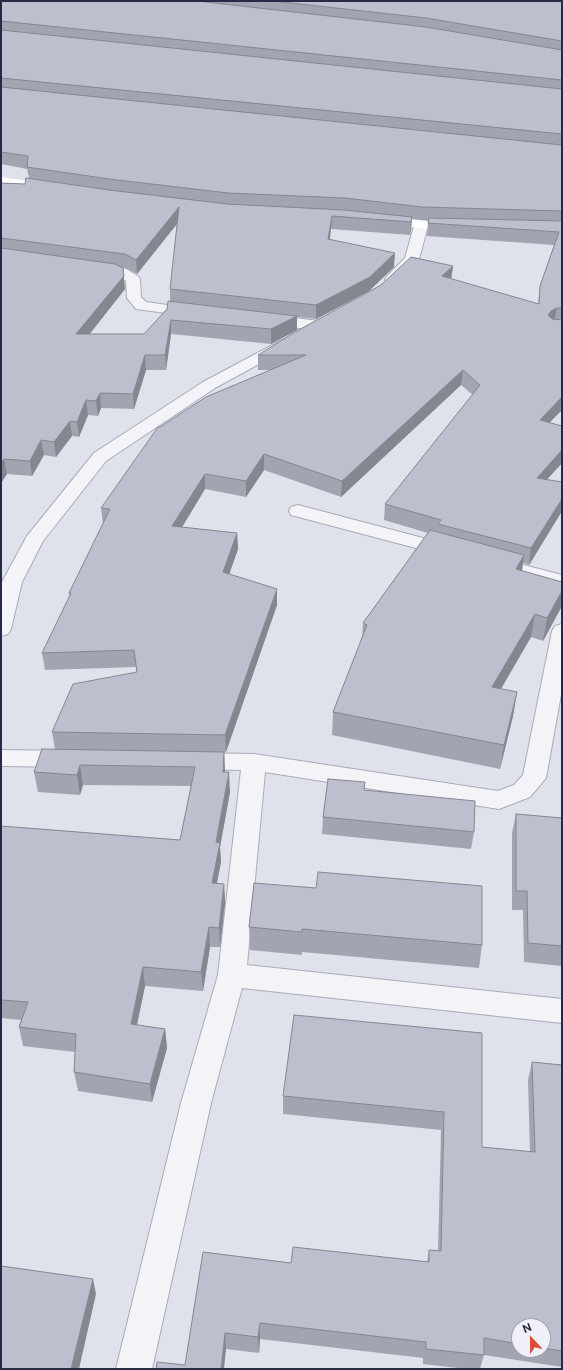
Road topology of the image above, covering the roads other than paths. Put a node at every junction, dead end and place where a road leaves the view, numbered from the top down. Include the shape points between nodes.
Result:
1 (1, 172) edge
2 (1, 181) edge
3 (421, 226) junction
4 (83, 266) edge
5 (380, 290) edge
6 (208, 314) edge
7 (256, 319) edge
8 (298, 510) dead end
9 (6, 580) edge
10 (562, 581) edge
11 (1, 629) edge
12 (562, 631) edge
13 (1, 758) edge
14 (88, 760) edge
15 (175, 761) edge
16 (254, 762) junction
17 (232, 975) junction
18 (562, 1011) edge
19 (134, 1369) edge

1 - 2 main road via 61,185
3 - 3 main road via 466,224 369,216
3 - 5 street via 412,259
4 - 6 street via 121,272 134,279 134,298 141,306
7 - 9 street via 325,322 209,385 100,457 34,540
8 - 10 street
9 - 11 street
12 - 16 street via 534,778 522,791 499,800
13 - 14 street
15 - 16 street
16 - 17 street
17 - 18 street
17 - 19 street via 196,1103

